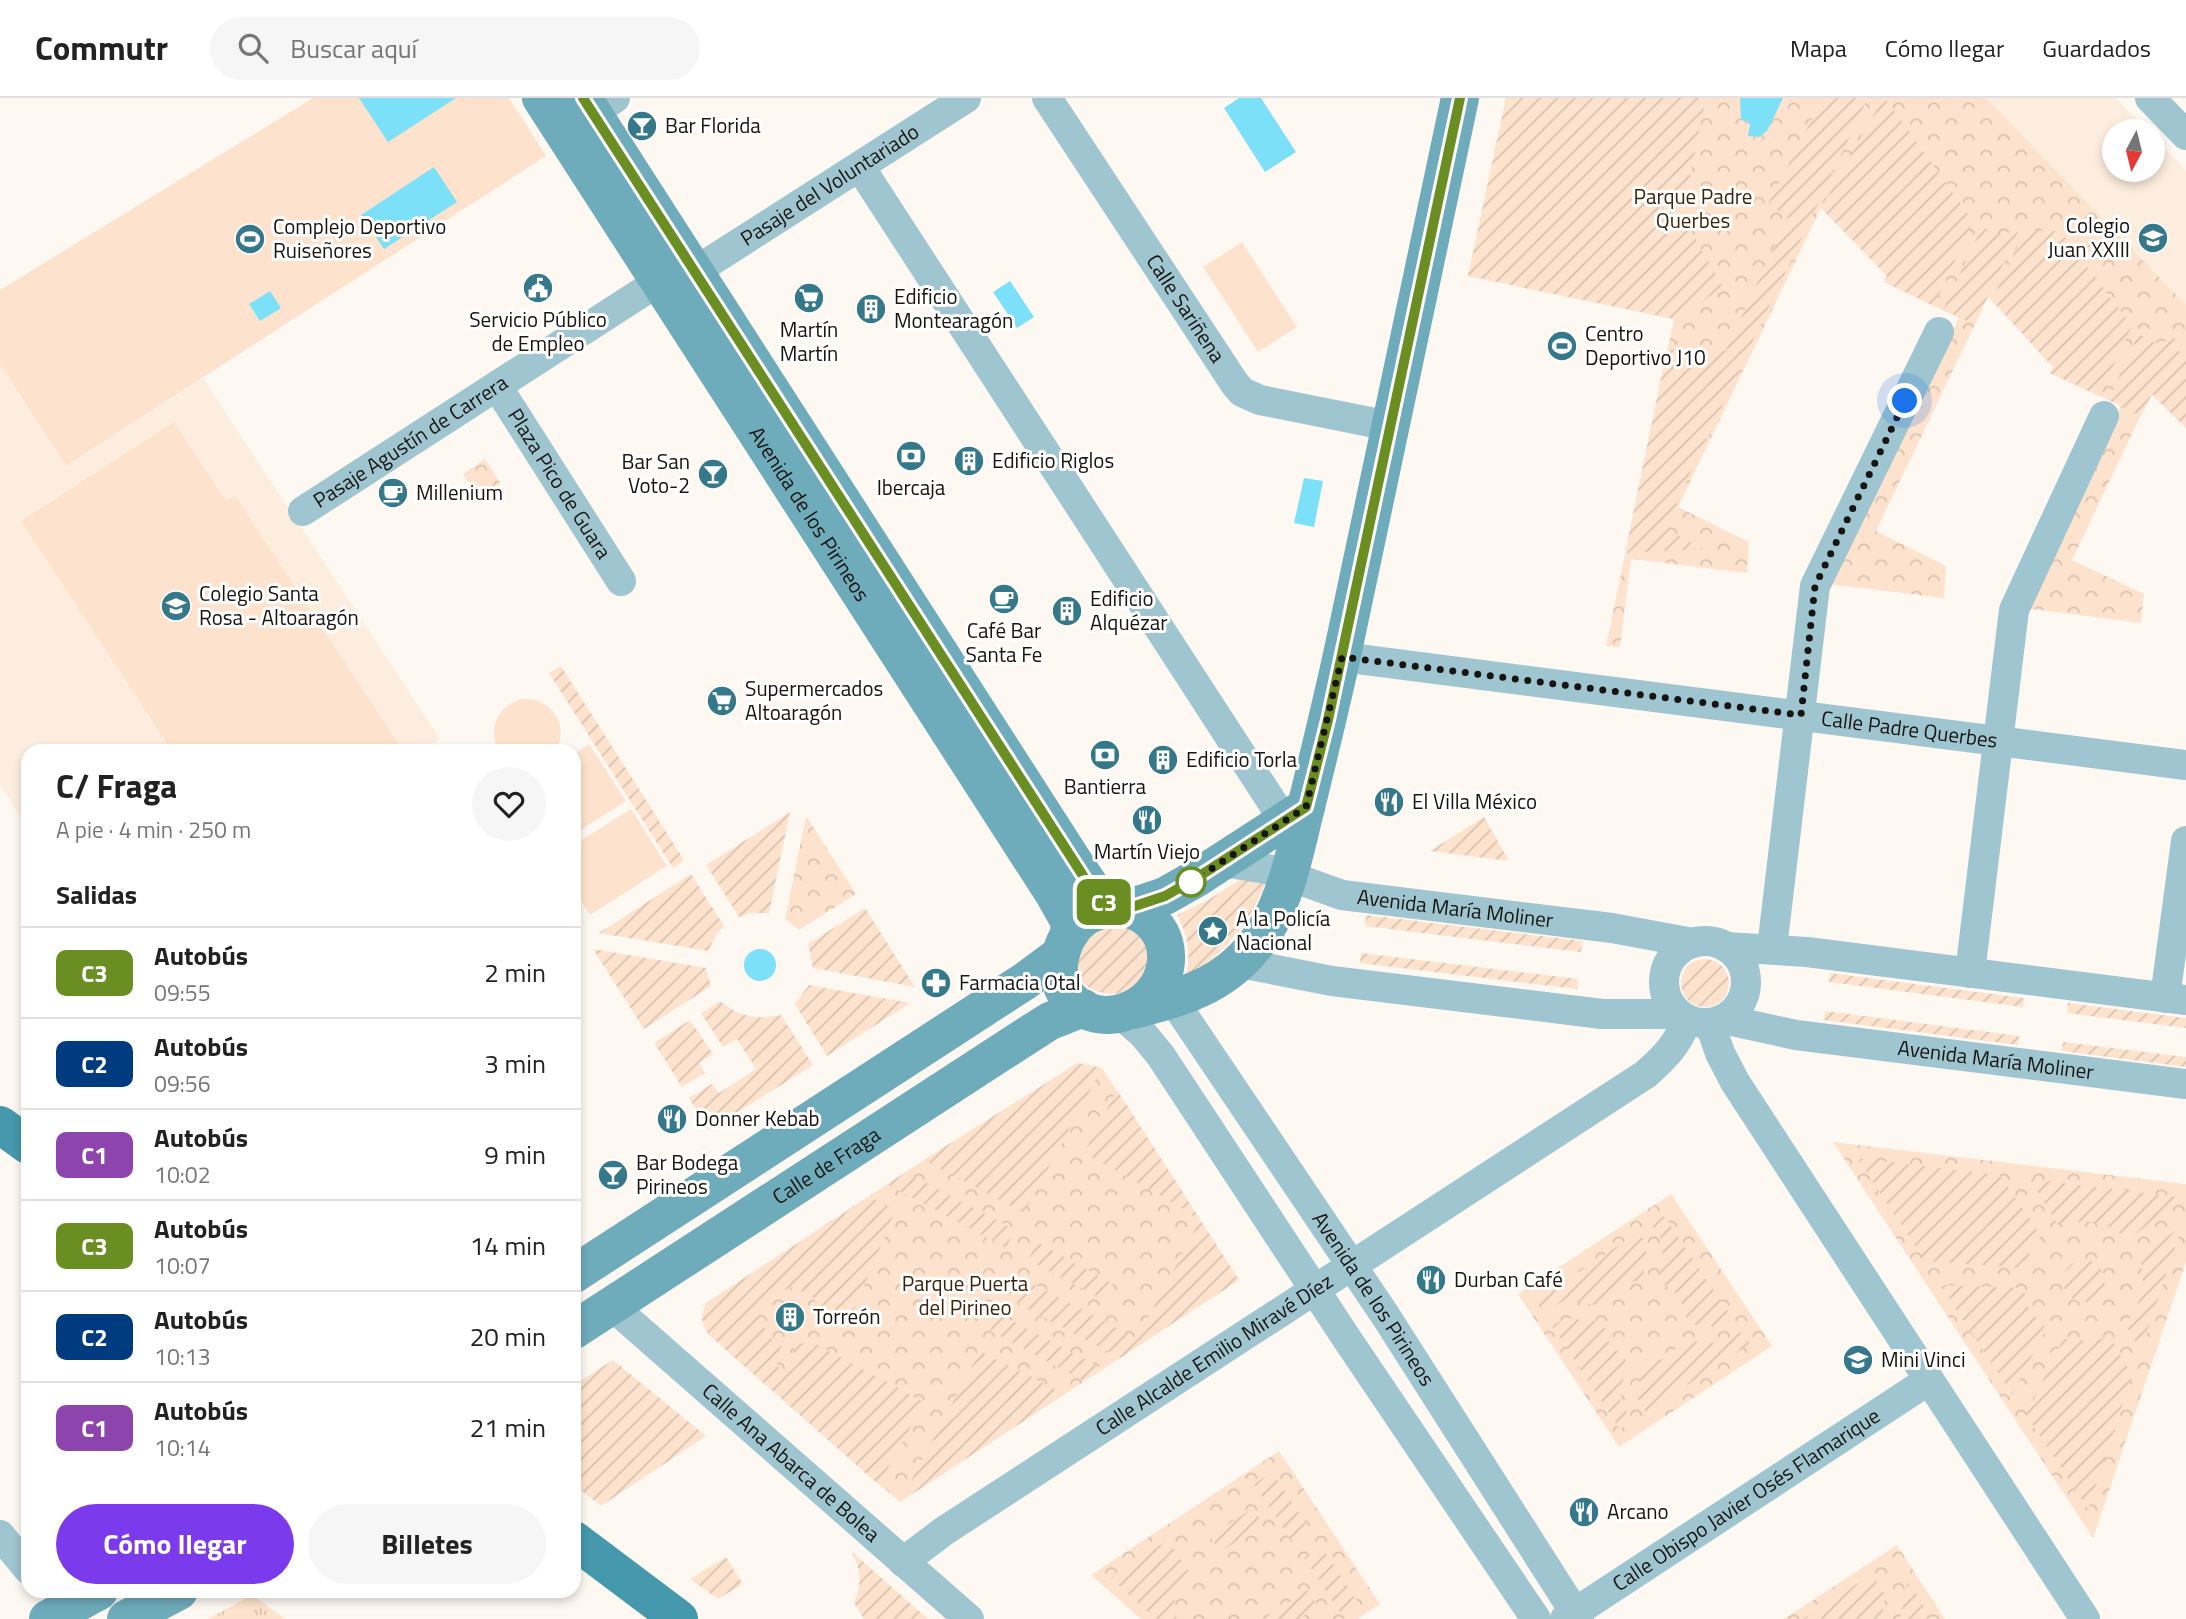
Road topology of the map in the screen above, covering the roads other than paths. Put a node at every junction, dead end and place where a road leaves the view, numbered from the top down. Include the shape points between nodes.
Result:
1 (541, 98) edge
2 (965, 98) edge
3 (1047, 98) edge
4 (1460, 98) edge
5 (601, 100) edge
6 (860, 167) junction
7 (676, 277) junction
8 (1939, 332) dead end
9 (498, 386) junction
10 (2104, 416) dead end
11 (1390, 426) junction
12 (303, 511) dead end
13 (621, 581) dead end
14 (1342, 657) junction
15 (1801, 715) junction
16 (1998, 740) junction
17 (2186, 765) edge
18 (1296, 815) junction
19 (2186, 841) edge
20 (1223, 862) junction
21 (1288, 876) junction
22 (1119, 908) junction
23 (1693, 943) junction
24 (1065, 944) junction
25 (1726, 947) junction
26 (1772, 948) junction
27 (1240, 963) junction
28 (1970, 973) junction
29 (1168, 990) junction
30 (2176, 999) edge
31 (1083, 1008) junction
32 (1126, 1012) junction
33 (1700, 1019) junction
34 (2186, 1084) edge
35 (0, 1125) edge
36 (21, 1140) edge
37 (1351, 1266) junction
38 (581, 1269) edge
39 (1314, 1289) junction
40 (612, 1306) junction
41 (581, 1326) edge
42 (1929, 1380) junction
43 (0, 1535) edge
44 (581, 1545) edge
45 (21, 1560) edge
46 (903, 1562) junction
47 (86, 1598) edge
48 (166, 1598) edge
49 (1573, 1617) edge
50 (48, 1619) edge
51 (126, 1619) edge
52 (679, 1619) edge
53 (969, 1619) edge
54 (1536, 1619) edge
55 (2085, 1619) edge

1 - 7 main road, Avenida de los Pirineos
2 - 6 street, Pasaje del Voluntariado
3 - 11 street, Calle Sariñena via 1242,392 1261,400
4 - 11 main road
5 - 7 main road, Avenida de los Pirineos
6 - 7 street, Pasaje del Voluntariado
6 - 18 street
7 - 9 street, Pasaje Agustín de Carrera
7 - 22 main road, Avenida de los Pirineos via 1097,896
7 - 24 main road, Avenida de los Pirineos via 1054,894 1068,919
8 - 15 street via 1815,586
9 - 12 street, Pasaje Agustín de Carrera
9 - 13 street, Plaza Pico de Guara
10 - 16 street via 2014,610
11 - 14 main road
14 - 15 street, Calle Padre Querbes
14 - 18 main road
15 - 16 street, Calle Padre Querbes
15 - 26 street
16 - 17 street, Calle Padre Querbes
16 - 28 street
18 - 20 main road
18 - 21 main road
19 - 30 street
20 - 21 street, Avenida María Moliner
20 - 22 main road via 1165,896
21 - 23 street, Avenida María Moliner via 1342,895 1612,928
21 - 27 main road via 1266,930
22 - 24 main road via 1085,918
22 - 29 main road via 1145,915 1161,933
23 - 25 street via 1716,942
23 - 33 street via 1674,955 1664,975 1667,998
24 - 31 main road via 1059,970 1062,985 1069,998
24 - 38 main road via 1025,981
25 - 26 street
25 - 33 street via 1742,963 1746,985 1738,1006
26 - 28 street
27 - 29 main road via 1207,985
27 - 33 street, Avenida María Moliner via 1332,981 1602,1014
28 - 30 street
29 - 32 main road
29 - 37 street, Avenida de los Pirineos
31 - 32 main road via 1094,1013
31 - 40 main road, Calle de Fraga via 1031,1032
32 - 39 street, Avenida de los Pirineos via 1161,1056
33 - 34 street, Avenida María Moliner
33 - 37 street, Calle Alcalde Emilio Miravé Díez via 1646,1073
33 - 42 street via 1735,1082
35 - 36 main road
37 - 39 street, Calle Alcalde Emilio Miravé Díez
37 - 49 street, Avenida de los Pirineos
39 - 46 street, Calle Alcalde Emilio Miravé Díez
39 - 54 street, Avenida de los Pirineos
40 - 41 main road, Calle de Fraga
40 - 46 street, Calle Ana Abarca de Bolea
42 - 49 street, Calle Obispo Javier Osés Flamarique
42 - 55 street
43 - 45 street
44 - 52 main road
46 - 53 street, Calle Ana Abarca de Bolea
47 - 50 main road
48 - 51 main road

